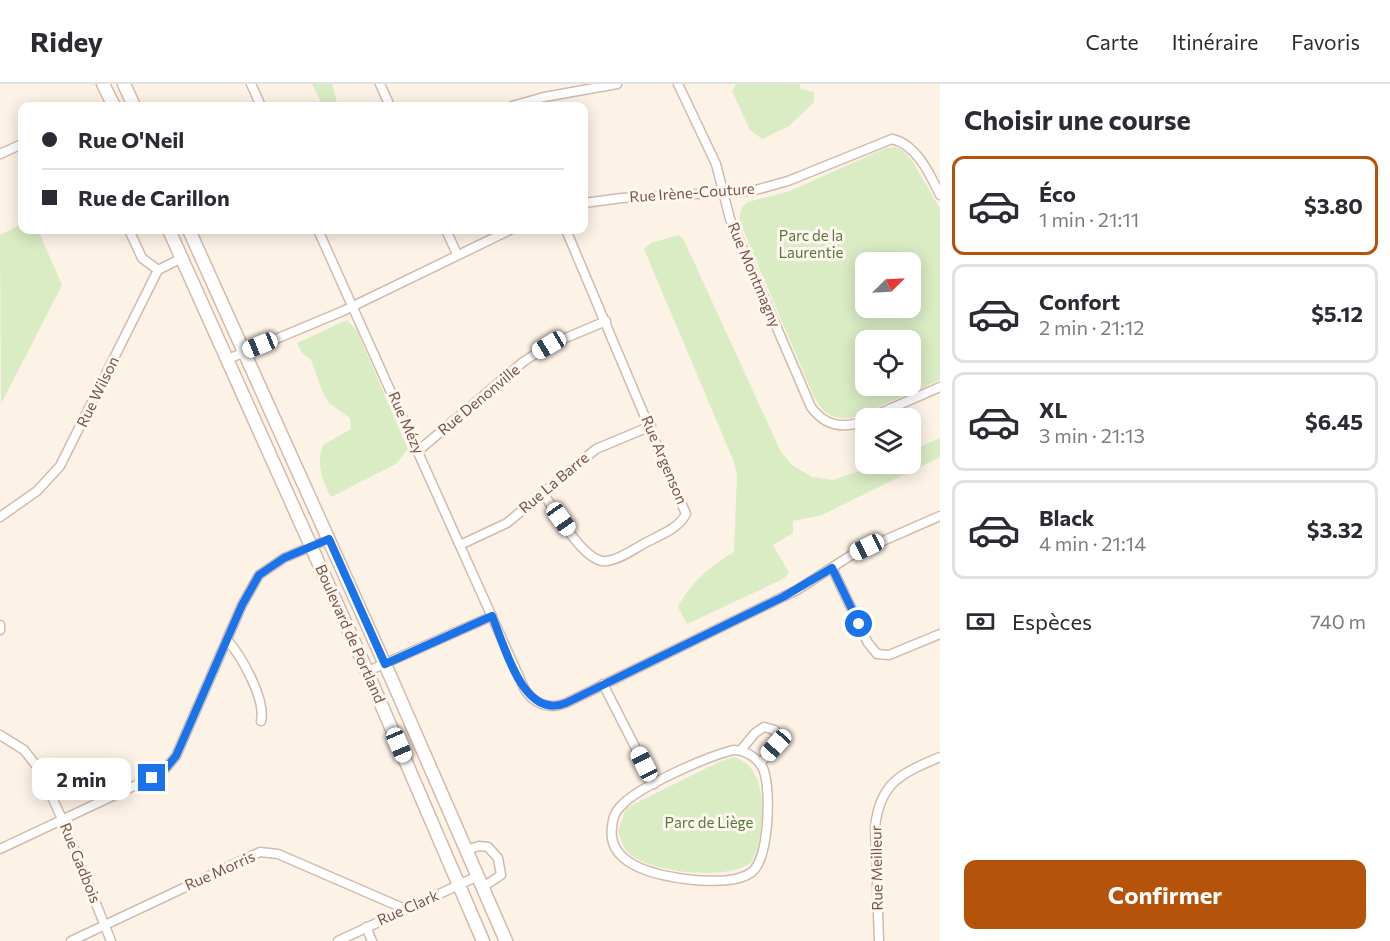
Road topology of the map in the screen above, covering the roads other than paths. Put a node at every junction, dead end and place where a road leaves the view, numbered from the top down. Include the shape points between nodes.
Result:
1 (104, 84) edge
2 (124, 84) edge
3 (250, 84) edge
4 (380, 84) edge
5 (616, 84) edge
6 (678, 84) edge
7 (112, 102) edge
8 (132, 102) edge
9 (259, 102) edge
10 (388, 102) edge
11 (526, 102) edge
12 (18, 146) edge
13 (0, 154) edge
14 (723, 193) junction
15 (940, 195) edge
16 (588, 202) edge
17 (131, 234) edge
18 (171, 234) edge
19 (191, 234) edge
20 (320, 234) edge
21 (448, 234) edge
22 (501, 234) edge
23 (568, 234) edge
24 (457, 254) junction
25 (182, 258) junction
26 (158, 270) junction
27 (353, 306) junction
28 (606, 321) junction
29 (244, 351) junction
30 (228, 359) junction
31 (940, 387) edge
32 (892, 408) edge
33 (855, 424) edge
34 (651, 426) junction
35 (418, 451) junction
36 (543, 493) junction
37 (940, 516) edge
38 (0, 517) edge
39 (329, 539) junction
40 (460, 545) junction
41 (312, 546) junction
42 (832, 568) junction
43 (492, 616) junction
44 (0, 625) edge
45 (0, 630) edge
46 (940, 634) edge
47 (228, 642) junction
48 (385, 664) junction
49 (368, 671) junction
50 (603, 684) junction
51 (261, 721) dead end
52 (0, 735) edge
53 (741, 750) junction
54 (940, 757) edge
55 (760, 764) junction
56 (654, 784) junction
57 (62, 819) junction
58 (0, 849) edge
59 (467, 850) junction
60 (481, 882) junction
61 (459, 885) junction
62 (405, 909) junction
63 (104, 925) junction
64 (366, 927) junction
65 (71, 941) edge
66 (111, 941) edge
67 (338, 941) edge
68 (372, 941) edge
69 (483, 941) edge
70 (506, 941) edge
71 (879, 941) edge

1 - 7 main road
2 - 8 main road
3 - 9 street
4 - 10 street
5 - 11 street
6 - 14 street, Rue Montmagny via 716,164
12 - 13 street
14 - 15 street, Rue Irène-Couture via 768,188 885,140 899,140 913,151
14 - 16 street, Rue Irène-Couture
14 - 33 street, Rue Montmagny via 730,219 811,407 831,424
17 - 26 street via 142,258
18 - 25 main road, Boulevard de Portland
19 - 29 main road, Boulevard de Portland
20 - 27 street, Rue Mézy
21 - 24 street
22 - 24 street
23 - 28 street, Rue Argenson
24 - 27 street
25 - 26 street
25 - 30 main road, Boulevard de Portland
26 - 38 street, Rue Wilson via 60,466 37,491
27 - 29 street
27 - 35 street, Rue Mézy
28 - 34 street, Rue Argenson
28 - 35 street, Rue Denonville via 549,345 523,362
29 - 30 street
29 - 39 main road, Boulevard de Portland
30 - 41 main road, Boulevard de Portland
31 - 32 street, Rue Montmagny
34 - 36 street, Rue La Barre via 596,449
34 - 36 street, Rue Argenson via 685,507 686,514 678,525 618,558 599,561 581,546
35 - 40 street, Rue Mézy
36 - 40 street, Rue La Barre via 507,523
37 - 42 street via 867,547
39 - 41 street
39 - 48 main road, Boulevard de Portland
40 - 43 street, Rue Mézy
41 - 47 street via 259,575
41 - 49 main road, Boulevard de Portland
42 - 46 street via 877,654 889,656
42 - 50 street via 783,597
43 - 48 street
43 - 50 street, Rue Mézy via 524,688 535,701 558,706
44 - 45 street
47 - 51 street via 241,659 258,697
47 - 57 street via 180,748 166,768
48 - 49 street
48 - 59 main road, Boulevard de Portland
49 - 61 main road, Boulevard de Portland
50 - 56 street
52 - 57 street, Rue Gadbois via 16,743 33,761
53 - 55 street
53 - 55 street via 759,729 775,730 778,741
53 - 56 street via 718,755
54 - 71 street, Rue Meilleur via 899,776 877,810
55 - 56 street via 766,779 764,853 751,872 734,879 670,876 625,860 612,841 615,812
57 - 58 street
57 - 63 street, Rue Gadbois
59 - 60 main road, Boulevard de Portland
59 - 60 street via 488,847 498,858 501,875
60 - 61 street, Rue Clark
60 - 70 main road, Boulevard de Portland
61 - 62 street, Rue Clark
61 - 69 main road, Boulevard de Portland
62 - 63 street, Rue Morris via 269,852 252,854
62 - 64 street, Rue Clark
63 - 65 street, Rue Morris
63 - 66 street, Rue Gadbois
64 - 67 street, Rue Clark
64 - 68 street

